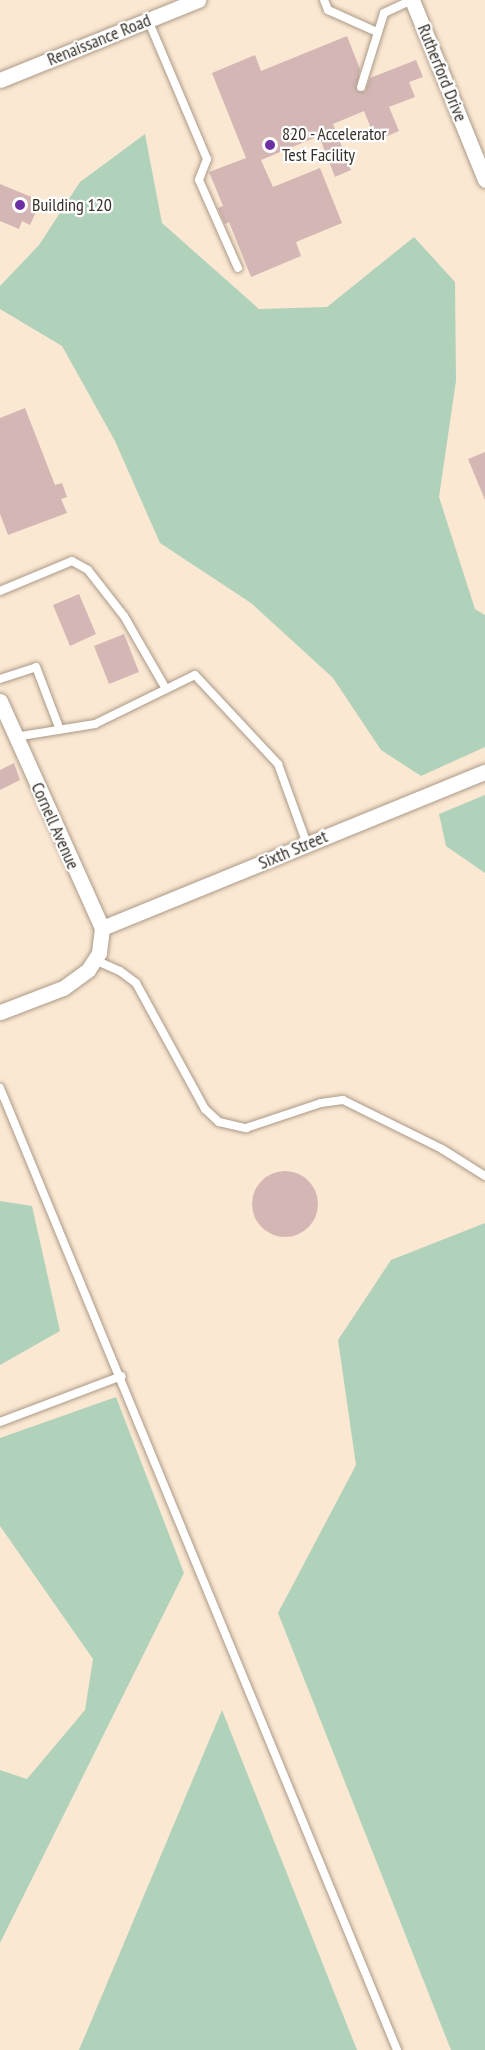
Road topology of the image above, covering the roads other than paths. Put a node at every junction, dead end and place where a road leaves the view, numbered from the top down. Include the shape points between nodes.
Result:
1 (198, 0) edge
2 (324, 0) edge
3 (412, 0) edge
4 (148, 20) junction
5 (377, 32) junction
6 (0, 80) edge
7 (361, 87) dead end
8 (485, 178) edge
9 (238, 268) dead end
10 (0, 591) edge
11 (0, 679) edge
12 (166, 689) junction
13 (0, 701) edge
14 (4, 720) edge
15 (60, 730) junction
16 (15, 737) junction
17 (485, 772) edge
18 (307, 844) junction
19 (102, 928) junction
20 (97, 956) junction
21 (0, 1012) edge
22 (0, 1088) edge
23 (485, 1176) edge
24 (122, 1376) junction
25 (0, 1422) edge
26 (397, 2050) edge

1 - 4 street, Renaissance Road
2 - 5 lane via 328,10
3 - 5 lane via 384,13
3 - 8 street, Rutherford Drive
4 - 6 street, Renaissance Road
4 - 9 lane via 207,159 199,180
5 - 7 lane
10 - 12 lane via 72,561 88,570 124,616
11 - 15 lane via 36,667
12 - 15 lane via 95,724
12 - 18 lane via 195,675 269,751 278,764
13 - 14 street, Cornell Avenue
14 - 16 street, Cornell Avenue
15 - 16 lane
16 - 19 street, Cornell Avenue
17 - 18 street, Sixth Street
18 - 19 street, Sixth Street
19 - 20 street
20 - 21 street via 88,970 63,988
20 - 23 lane via 136,984 205,1110 219,1122 246,1128 321,1102 343,1100 442,1149
22 - 24 lane
24 - 25 lane
24 - 26 lane

